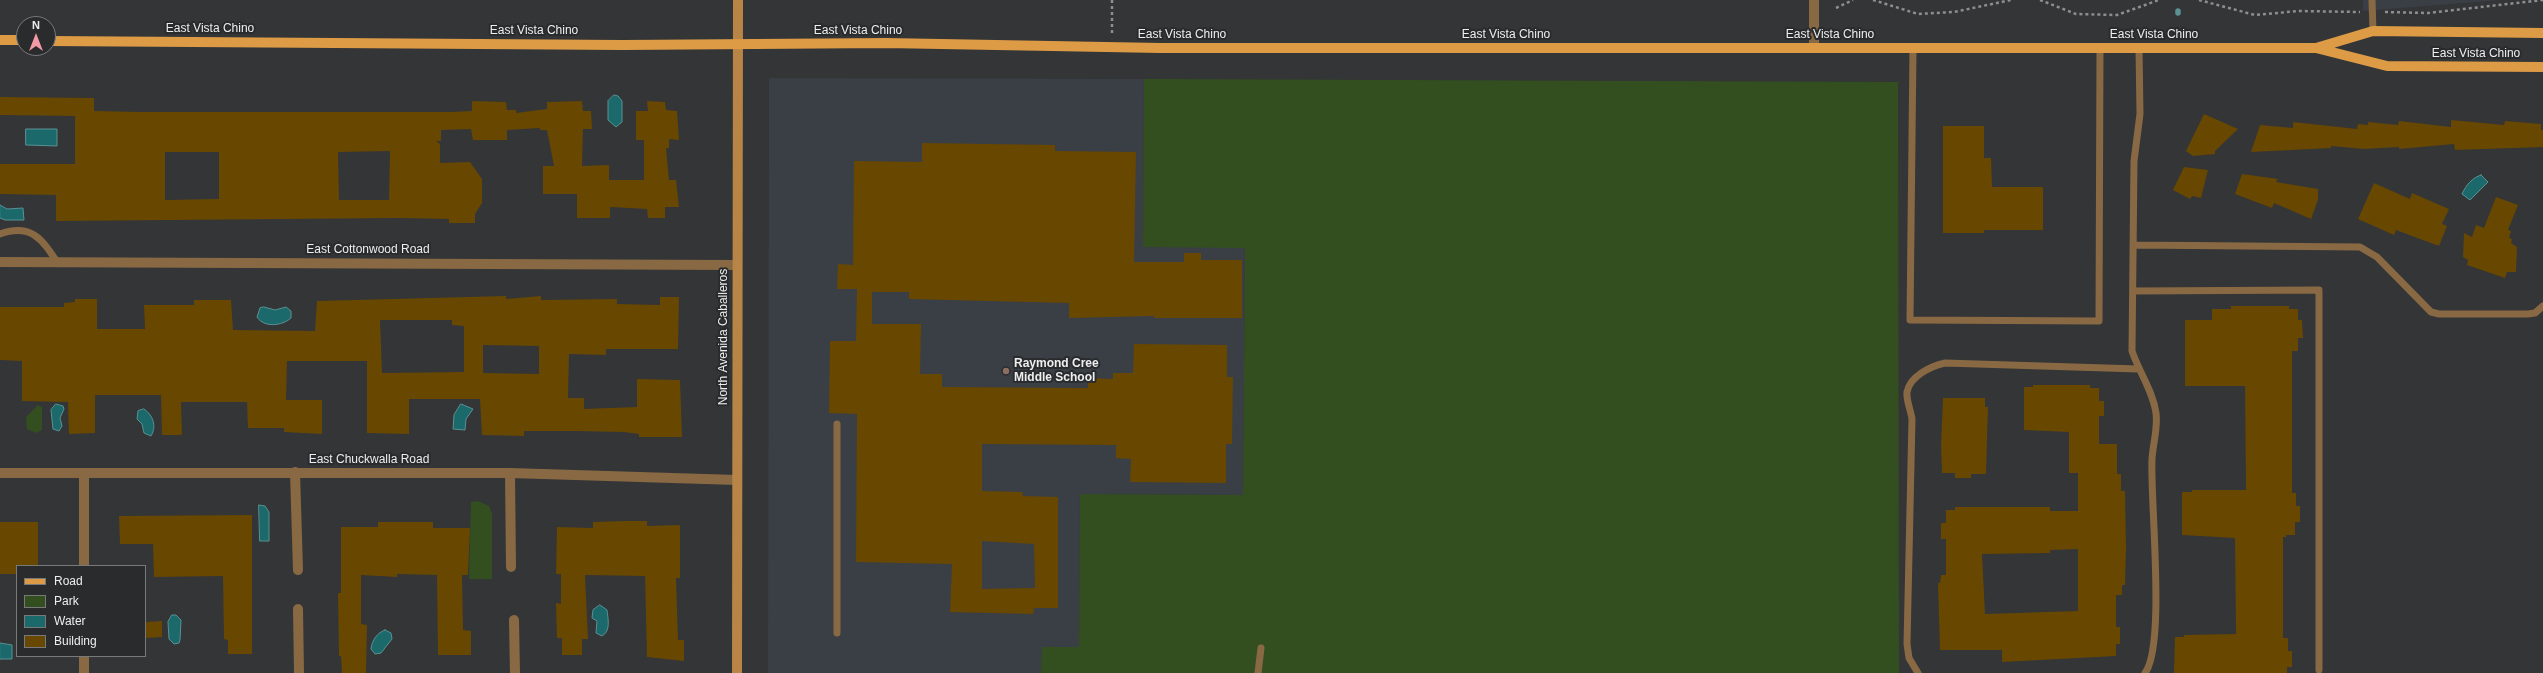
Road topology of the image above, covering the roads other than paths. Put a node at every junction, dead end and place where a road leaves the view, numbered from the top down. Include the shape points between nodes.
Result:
1 (738, 0) edge
2 (1814, 0) edge
3 (2372, 0) edge
4 (2373, 31) junction
5 (2543, 33) edge
6 (0, 40) edge
7 (16, 40) edge
8 (56, 41) edge
9 (737, 44) junction
10 (1814, 48) junction
11 (1913, 48) junction
12 (2100, 48) junction
13 (2139, 48) junction
14 (2316, 48) junction
15 (2543, 67) edge
16 (0, 234) edge
17 (2133, 245) junction
18 (0, 262) edge
19 (57, 262) junction
20 (736, 265) junction
21 (2133, 290) junction
22 (2543, 306) edge
23 (2138, 369) junction
24 (837, 424) dead end
25 (295, 472) junction
26 (0, 473) edge
27 (84, 473) junction
28 (510, 473) junction
29 (737, 480) junction
30 (84, 565) edge
31 (511, 567) dead end
32 (298, 570) dead end
33 (298, 609) dead end
34 (514, 620) dead end
35 (837, 633) dead end
36 (1261, 648) dead end
37 (84, 657) edge
38 (2319, 670) dead end
39 (84, 673) edge
40 (299, 673) edge
41 (515, 673) edge
42 (737, 673) edge
43 (1258, 673) edge
44 (1918, 673) edge
45 (2145, 673) edge

1 - 9 street, North Avenida Caballeros
2 - 10 street
3 - 4 lane
4 - 5 main road, East Vista Chino
4 - 14 main road, East Vista Chino
6 - 7 main road
8 - 9 main road, East Vista Chino
9 - 10 main road, East Vista Chino via 886,43 1112,48
9 - 20 street, North Avenida Caballeros
10 - 11 main road, East Vista Chino
11 - 12 main road, East Vista Chino
11 - 12 lane via 1910,320 2099,322
12 - 13 main road, East Vista Chino
13 - 14 main road, East Vista Chino
13 - 17 lane via 2140,114 2134,161
14 - 15 main road, East Vista Chino via 2386,66
16 - 19 lane via 12,230 32,233 41,238
17 - 21 lane
17 - 22 lane via 2360,247 2377,257 2431,312 2528,314 2535,313
18 - 19 street, East Cottonwood Road
19 - 20 street, East Cottonwood Road
20 - 29 street, North Avenida Caballeros
21 - 23 lane via 2132,351
21 - 38 lane via 2319,290
23 - 44 lane via 1945,363 1934,365 1913,381 1907,391 1912,419 1907,644 1909,658
23 - 45 lane via 2152,397 2157,432 2152,458 2156,583 2153,658
24 - 35 lane
25 - 27 street, East Chuckwalla Road
25 - 28 street, East Chuckwalla Road
25 - 32 street
26 - 27 street, East Chuckwalla Road
27 - 30 street
28 - 29 street, East Chuckwalla Road
28 - 31 street
29 - 42 street, North Avenida Caballeros
33 - 40 street
34 - 41 street
36 - 43 lane
37 - 39 street

